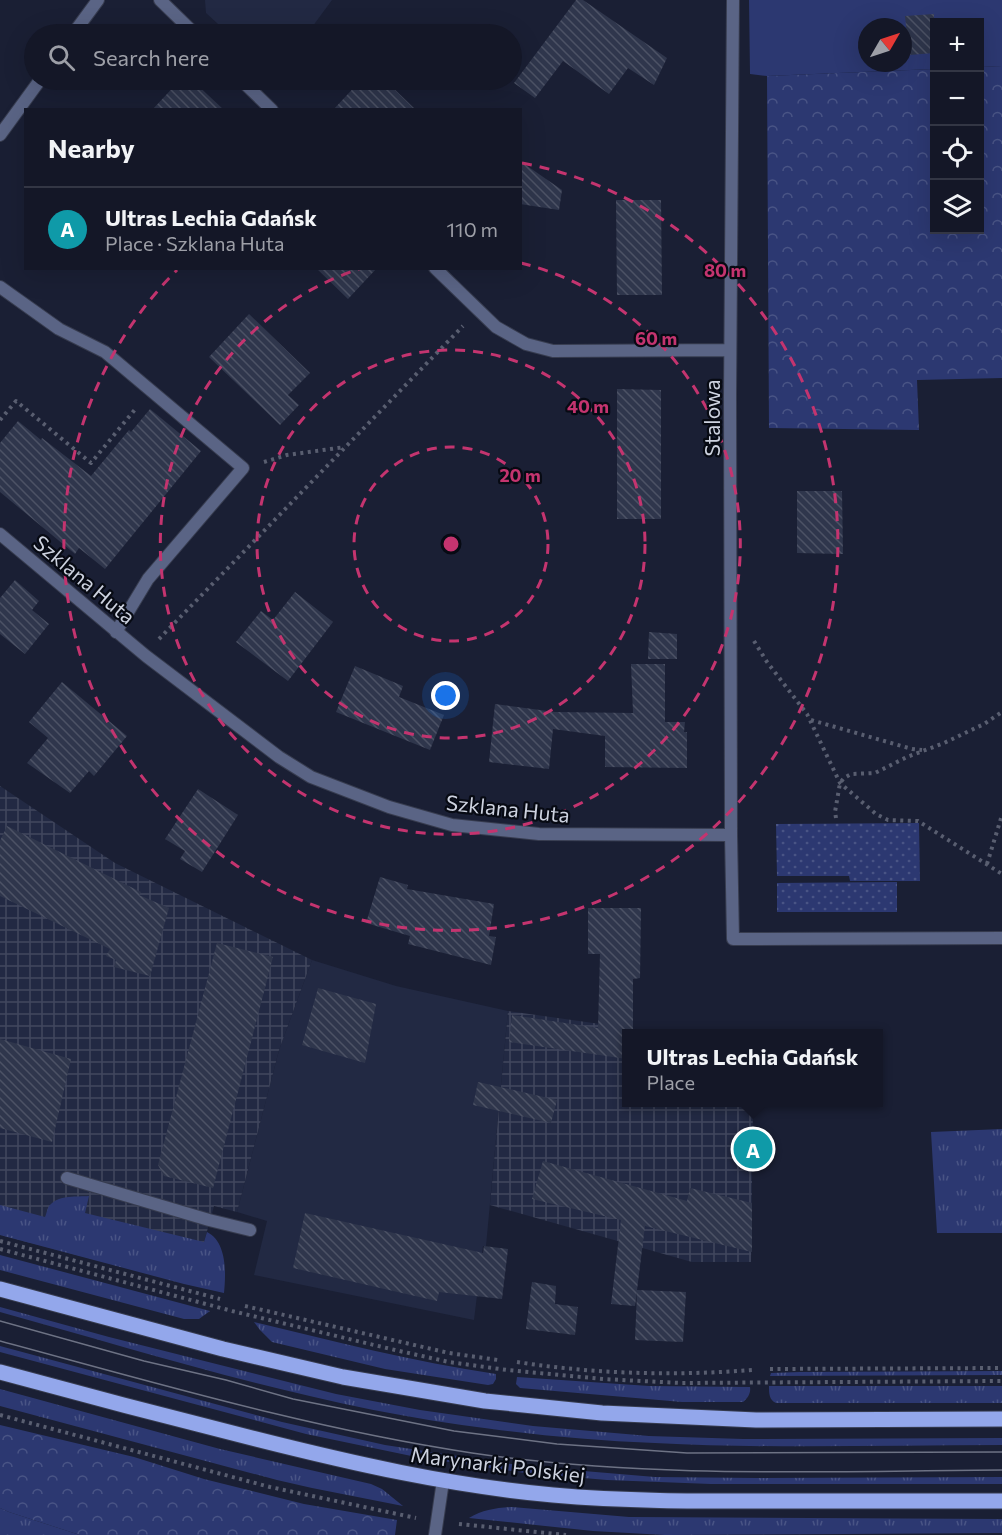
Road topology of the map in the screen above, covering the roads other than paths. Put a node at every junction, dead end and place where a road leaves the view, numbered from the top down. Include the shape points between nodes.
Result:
1 (98, 0) edge
2 (159, 0) edge
3 (733, 0) edge
4 (80, 24) edge
5 (184, 24) edge
6 (33, 90) edge
7 (251, 90) edge
8 (270, 108) edge
9 (0, 135) edge
10 (437, 270) edge
11 (0, 287) edge
12 (730, 350) junction
13 (0, 534) edge
14 (116, 632) junction
15 (731, 835) junction
16 (1002, 938) edge
17 (67, 1178) dead end
18 (250, 1230) dead end
19 (0, 1289) edge
20 (0, 1372) edge
21 (1002, 1419) edge
22 (443, 1481) junction
23 (1002, 1501) edge
24 (436, 1529) edge

1 - 4 street
2 - 5 street
3 - 12 street, Stalowa
6 - 9 street
7 - 8 street
10 - 12 street via 496,327 526,344 552,351
11 - 14 street via 59,329 105,352 243,468 148,579
12 - 15 street, Stalowa
13 - 14 street, Szklana Huta
14 - 15 street, Szklana Huta via 279,757 311,777 389,807 452,825 539,834
15 - 16 street via 733,939
17 - 18 street
19 - 21 main road via 343,1377 485,1401 602,1413 756,1420
20 - 22 main road, Marynarki Polskiej via 332,1458
22 - 23 main road, Marynarki Polskiej via 613,1499
22 - 24 street

